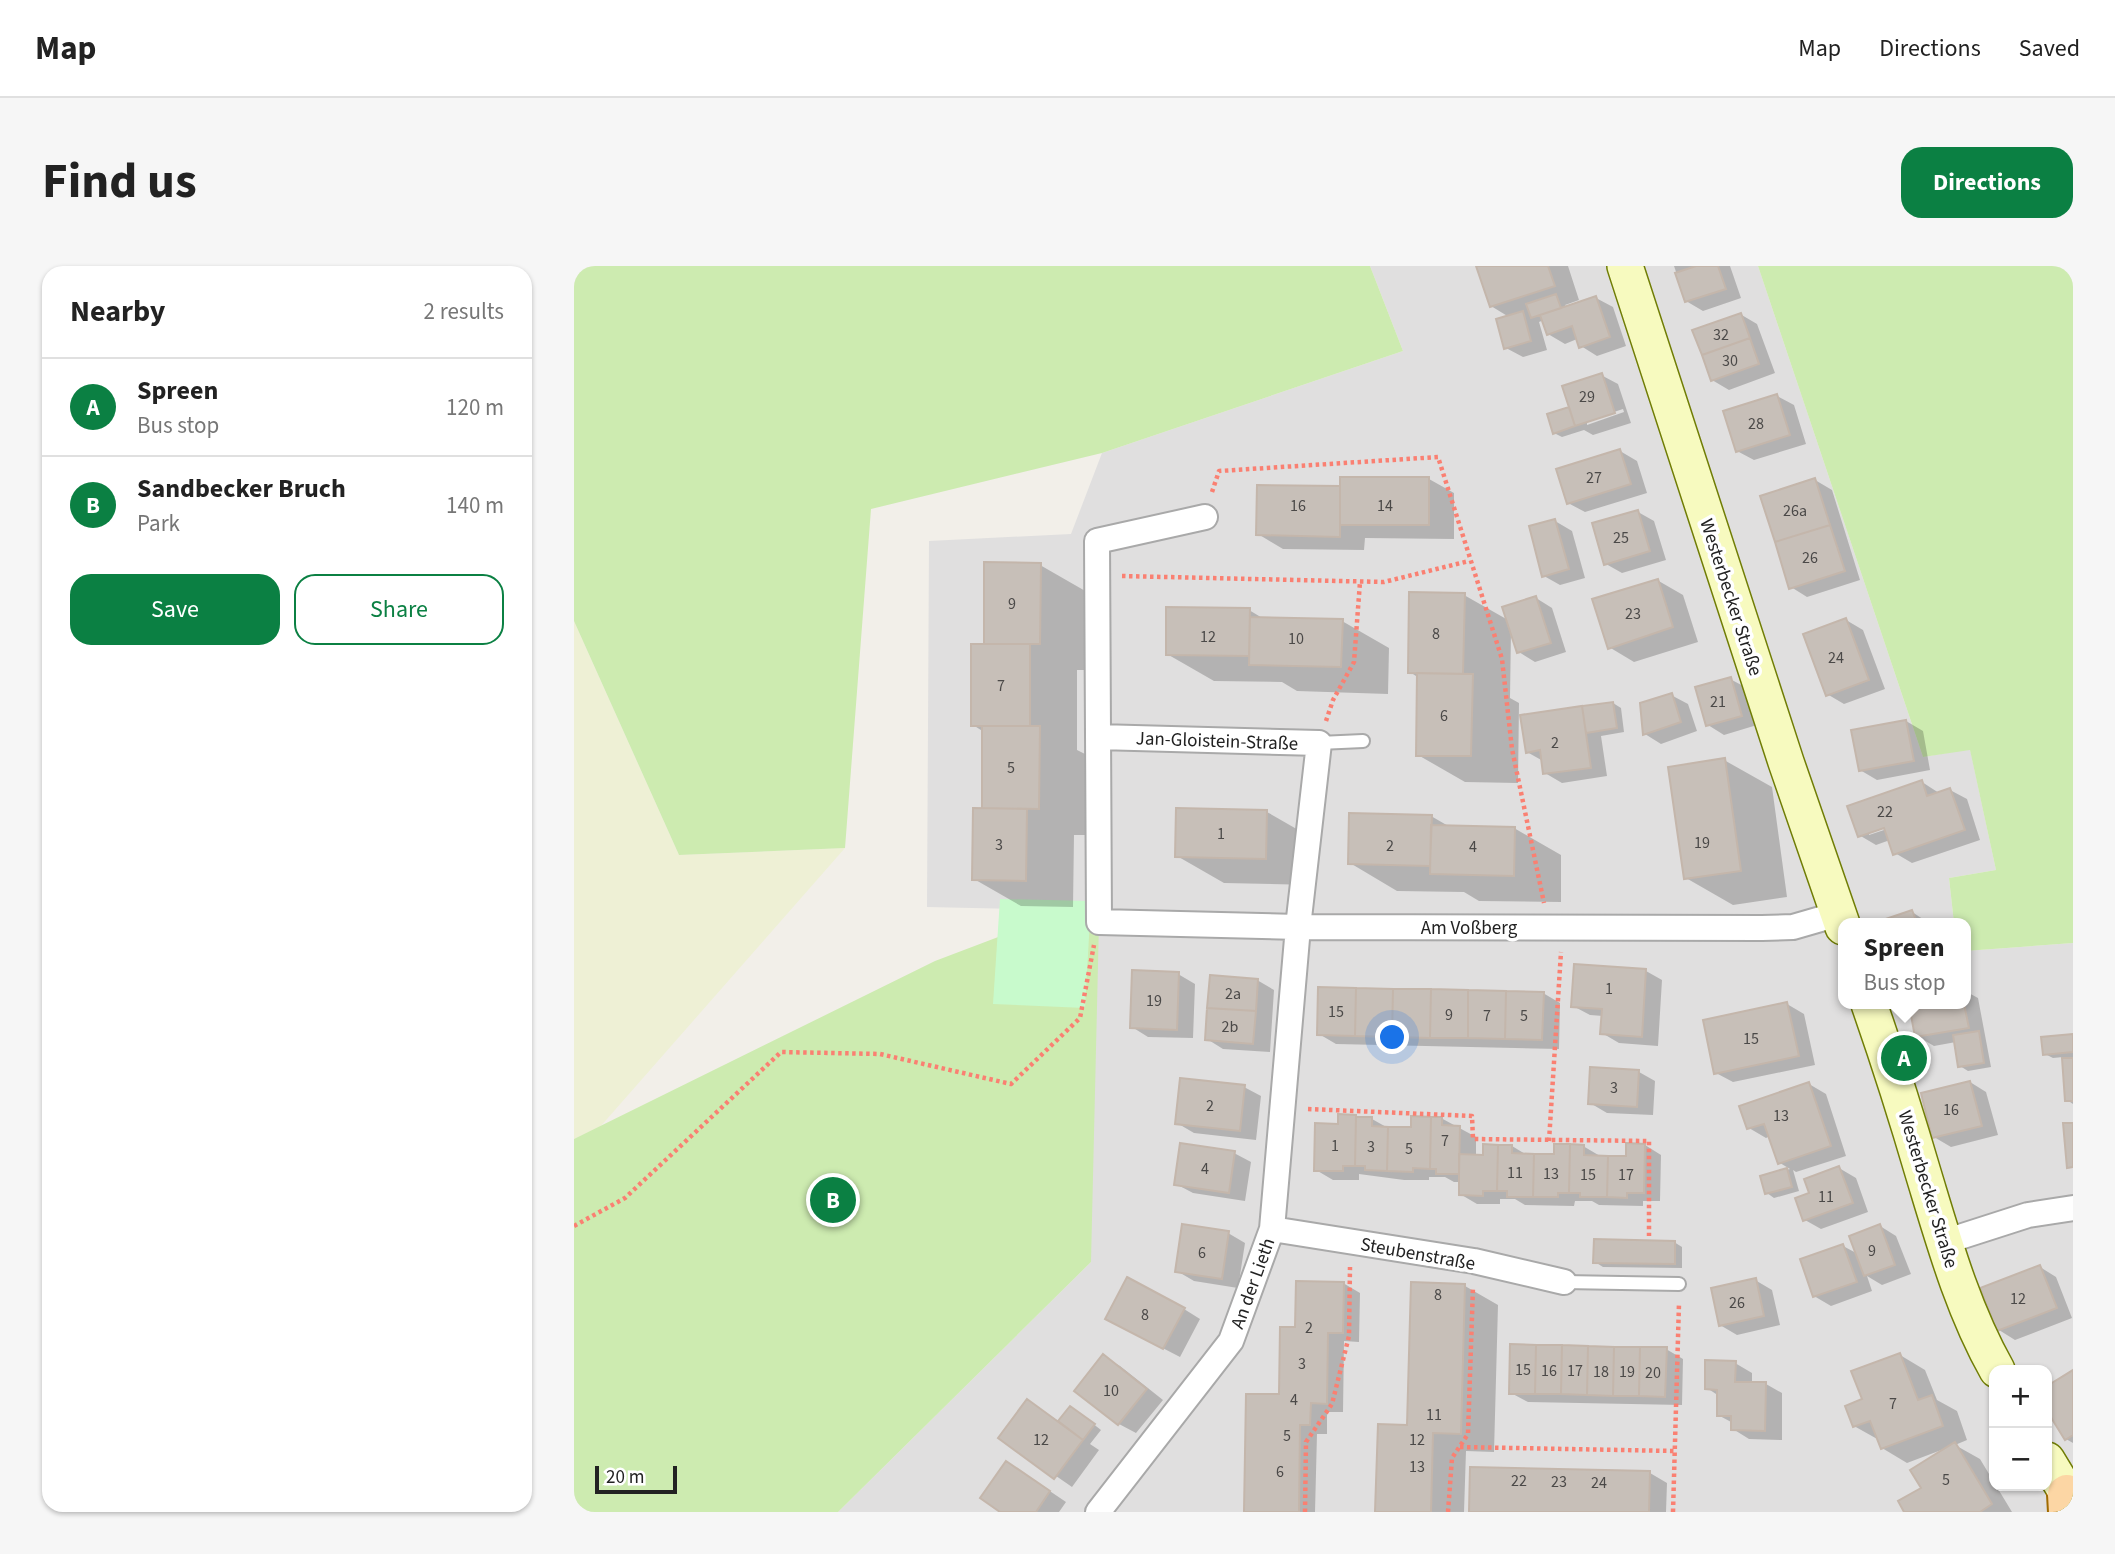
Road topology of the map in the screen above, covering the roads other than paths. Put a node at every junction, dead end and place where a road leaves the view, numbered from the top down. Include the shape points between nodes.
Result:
1 (1625, 266) edge
2 (1205, 517) road end
3 (1098, 737) junction
4 (1363, 741) dead end
5 (1319, 743) junction
6 (1840, 918) edge
7 (1838, 920) edge
8 (1298, 927) junction
9 (1871, 1009) edge
10 (2073, 1208) edge
11 (1272, 1228) junction
12 (1944, 1242) junction
13 (1564, 1282) joint
14 (1679, 1284) road end
15 (1994, 1365) edge
16 (2052, 1470) edge
17 (2069, 1503) edge
18 (1100, 1511) edge

1 - 6 street, Westerbecker Straße
2 - 3 street via 1097,541
3 - 5 street, Jan-Gloistein-Straße
3 - 8 street, Am Voßberg via 1099,922
4 - 5 lane
5 - 8 street, Jan-Gloistein-Straße
7 - 8 street, Am Voßberg via 1793,927
8 - 11 street, An der Lieth
9 - 12 street, Westerbecker Straße
10 - 12 street via 2028,1215
11 - 13 street, Steubenstraße via 1474,1261
11 - 18 street, An der Lieth via 1231,1340
12 - 15 street, Westerbecker Straße via 1978,1336
13 - 14 lane
16 - 17 street

